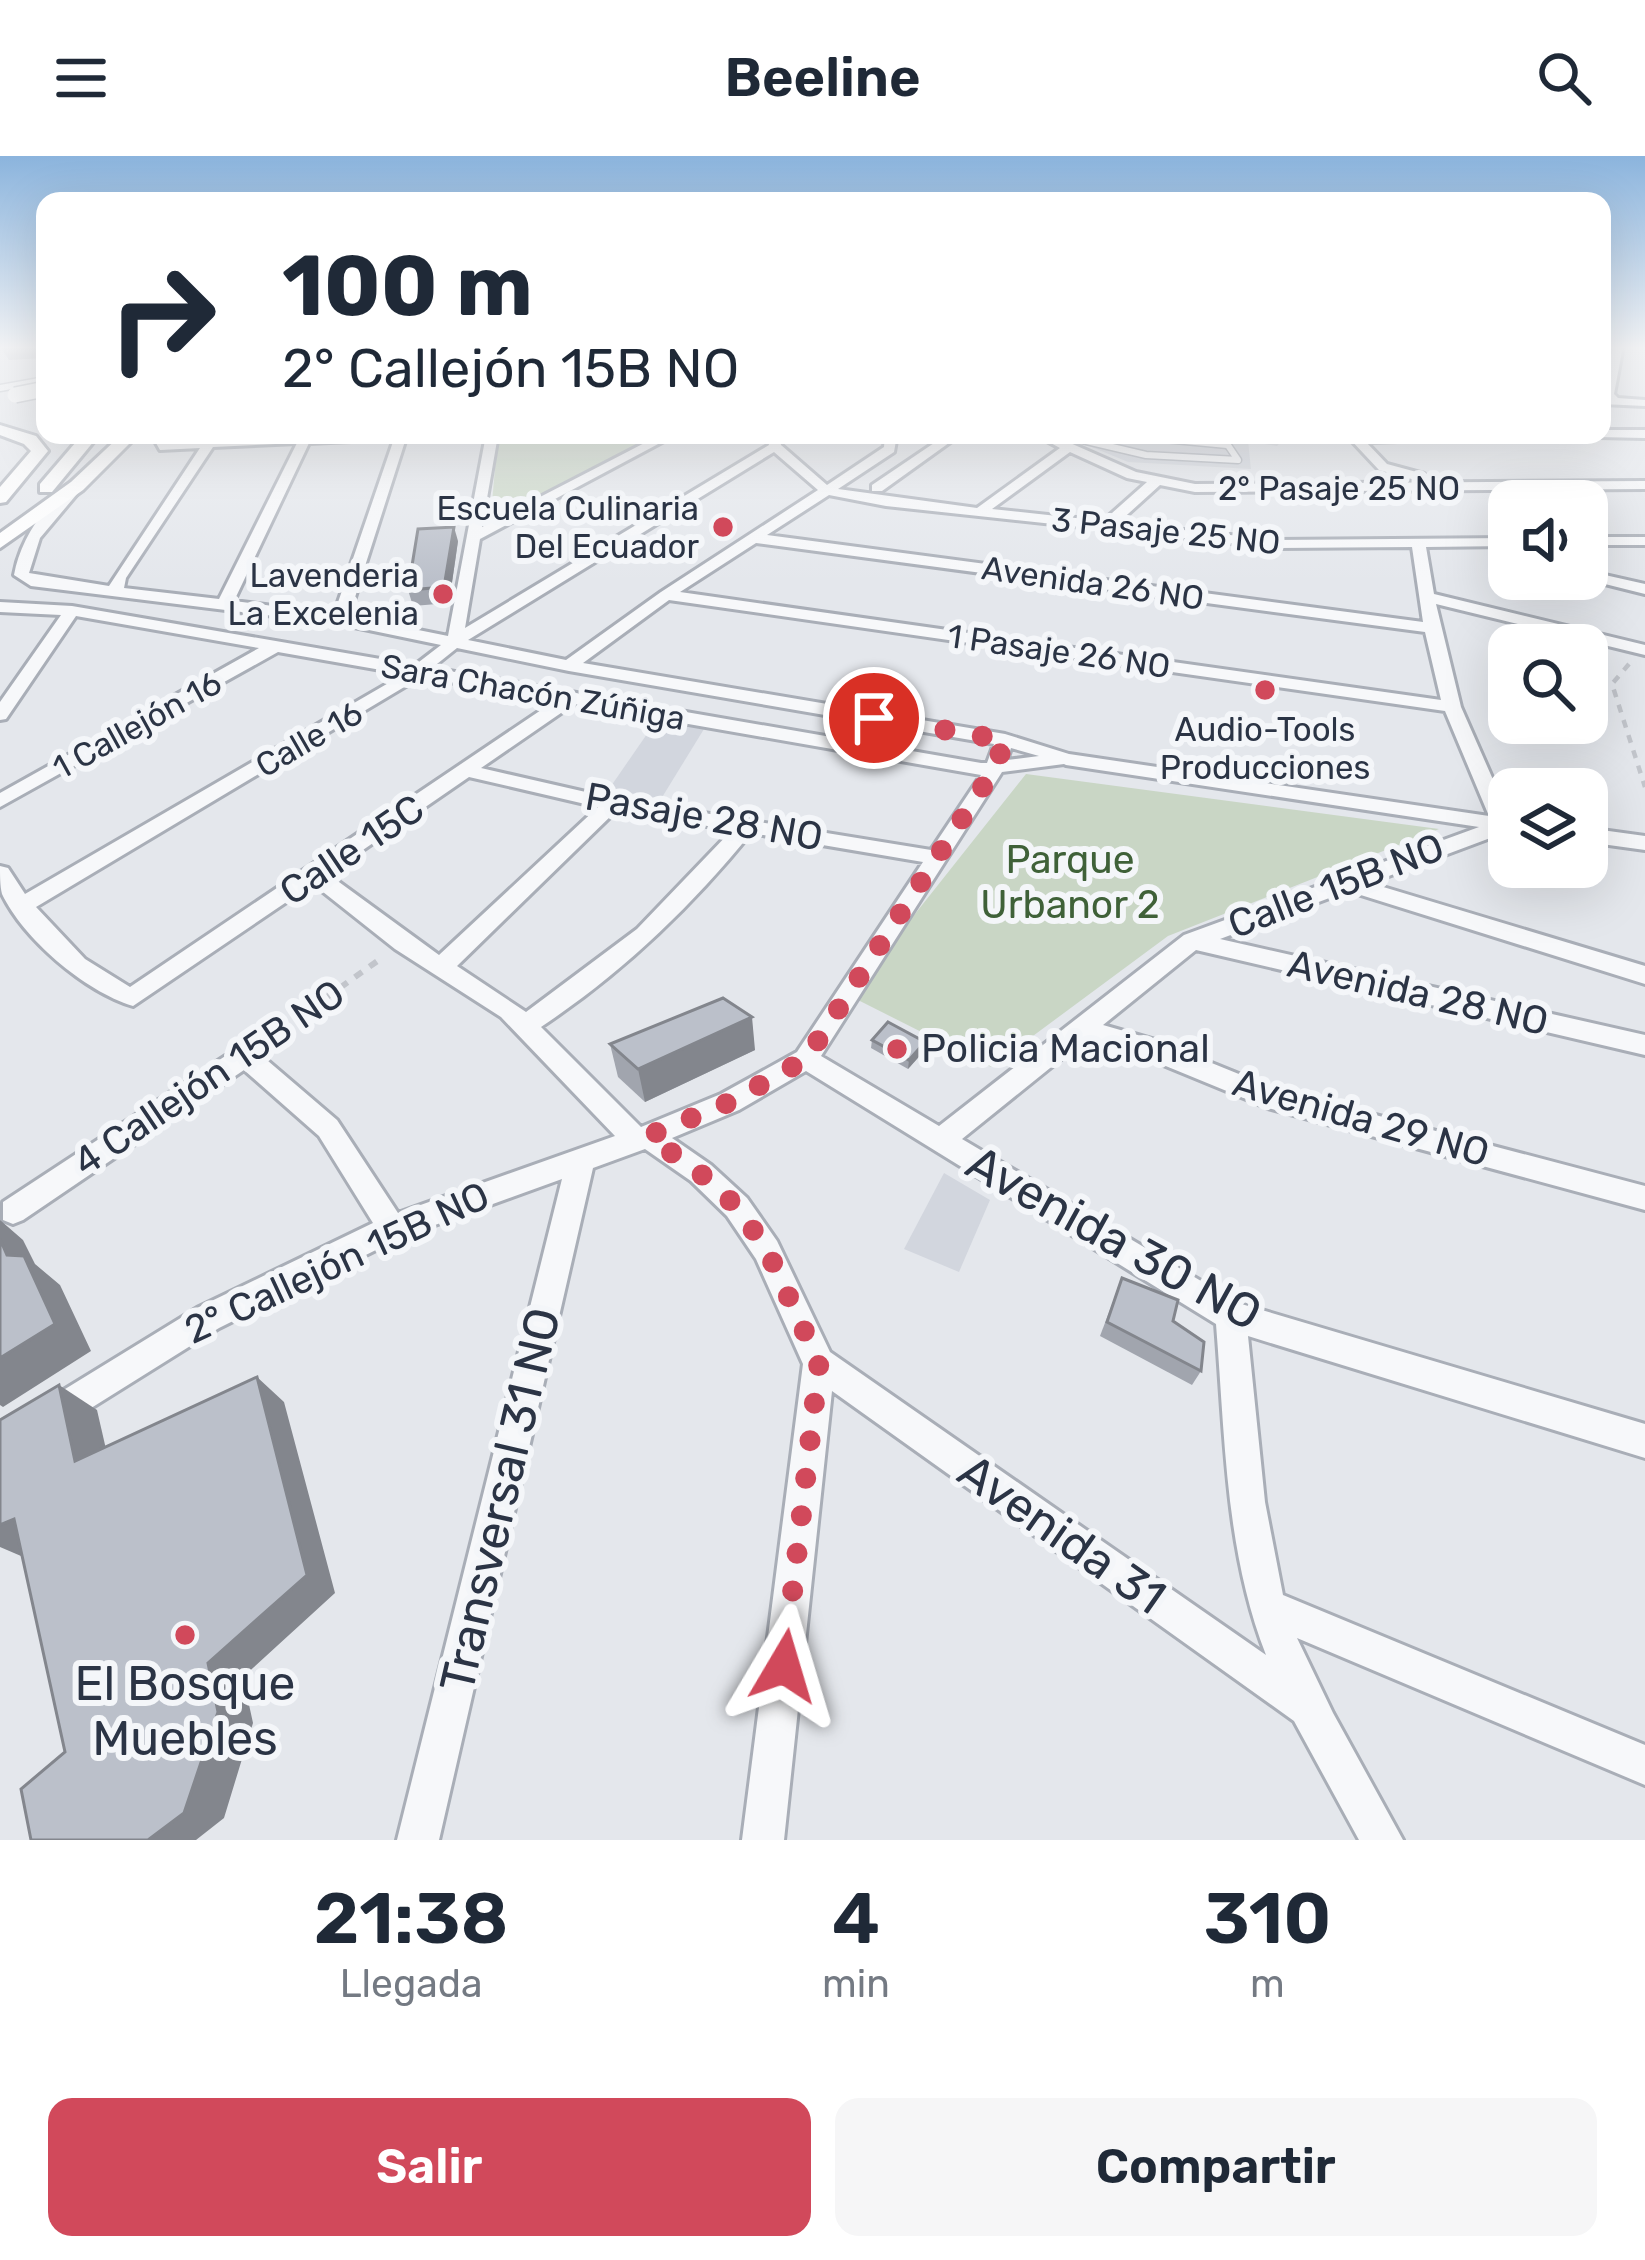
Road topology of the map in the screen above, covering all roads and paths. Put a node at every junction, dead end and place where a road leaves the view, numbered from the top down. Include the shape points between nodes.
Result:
1 (5, 432) edge
2 (36, 434) edge
3 (1611, 434) edge
4 (1645, 434) edge
5 (36, 443) edge
6 (36, 444) edge
7 (84, 444) edge
8 (120, 444) edge
9 (209, 444) joint
10 (303, 444) edge
11 (396, 444) edge
12 (491, 444) edge
13 (652, 444) edge
14 (769, 444) edge
15 (777, 444) edge
16 (891, 444) edge
17 (941, 444) edge
18 (1073, 444) edge
19 (1076, 444) edge
20 (1080, 444) edge
21 (1208, 444) edge
22 (1360, 444) edge
23 (160, 446) dead end
24 (1227, 446) joint
25 (1602, 477) dead end
26 (1155, 482) junction
27 (1645, 485) edge
28 (76, 486) junction
29 (877, 488) dead end
30 (825, 490) junction
31 (0, 498) edge
32 (980, 512) junction
33 (1106, 526) junction
34 (476, 536) junction
35 (754, 538) junction
36 (0, 540) edge
37 (1608, 541) edge
38 (1645, 541) edge
39 (1418, 542) junction
40 (1453, 542) junction
41 (1488, 542) edge
42 (1488, 551) edge
43 (1608, 580) edge
44 (116, 590) junction
45 (1645, 590) edge
46 (666, 596) junction
47 (1431, 598) junction
48 (225, 604) junction
49 (0, 607) edge
50 (71, 611) junction
51 (340, 619) junction
52 (1432, 628) junction
53 (455, 640) junction
54 (274, 647) junction
55 (1643, 650) edge
56 (569, 666) junction
57 (421, 672) junction
58 (568, 700) junction
59 (1452, 706) junction
60 (0, 715) edge
61 (1005, 740) junction
62 (1066, 758) junction
63 (995, 768) junction
64 (470, 771) junction
65 (1488, 785) edge
66 (1645, 787) edge
67 (0, 801) edge
68 (612, 804) junction
69 (1488, 822) edge
70 (748, 824) junction
71 (1488, 831) edge
72 (1608, 838) edge
73 (1645, 843) edge
74 (939, 857) junction
75 (0, 873) edge
76 (314, 874) junction
77 (1344, 882) junction
78 (20, 908) junction
79 (1192, 941) junction
80 (403, 943) junction
81 (441, 968) junction
82 (1645, 975) edge
83 (524, 1026) junction
84 (1080, 1028) junction
85 (1645, 1045) edge
86 (245, 1056) junction
87 (806, 1059) junction
88 (642, 1138) junction
89 (941, 1140) junction
90 (581, 1159) junction
91 (1645, 1198) edge
92 (14, 1210) dead end
93 (392, 1228) junction
94 (1231, 1316) junction
95 (819, 1363) junction
96 (1645, 1441) edge
97 (0, 1448) edge
98 (1268, 1607) junction
99 (1304, 1705) junction
100 (1645, 1765) edge
101 (418, 1840) edge
102 (763, 1840) edge
103 (1382, 1840) edge

1 - 2 main road
1 - 5 main road
3 - 4 street
6 - 31 main road via 40,452
7 - 36 main road
8 - 28 main road
9 - 23 street
9 - 44 street
10 - 48 street
11 - 51 street
12 - 34 street
13 - 34 street
14 - 53 street, Calle 16
15 - 30 street
16 - 30 street
17 - 29 street
18 - 32 street
19 - 26 street, 2° Pasaje 25 NO
20 - 24 lane via 1238,460
21 - 24 lane
22 - 25 street via 1406,476
26 - 27 street, 2° Pasaje 25 NO via 1254,490
26 - 33 street
28 - 36 main road
28 - 44 street, Sara Chacón Zúñiga via 43,522 21,574
30 - 32 street, 3 Pasaje 25 NO
30 - 35 street
32 - 33 street, 3 Pasaje 25 NO
33 - 39 street, 3 Pasaje 25 NO via 1277,544
34 - 53 street
35 - 46 street
35 - 52 street, Avenida 26 NO
37 - 38 street
39 - 40 street, 3 Pasaje 25 NO
39 - 47 street
40 - 41 street, 3 Pasaje 25 NO
40 - 42 street
43 - 45 street
44 - 48 street, Sara Chacón Zúñiga
46 - 56 street
46 - 59 street, 1 Pasaje 26 NO
47 - 52 street
47 - 55 street
48 - 51 street, Sara Chacón Zúñiga
49 - 50 street, Sara Chacón Zúñiga
50 - 54 street, Sara Chacón Zúñiga
50 - 60 street
51 - 53 street, Sara Chacón Zúñiga
52 - 59 street
53 - 56 street, Sara Chacón Zúñiga
53 - 57 street, Calle 16
54 - 57 street, Sara Chacón Zúñiga
54 - 67 street, 1 Callejón 16
55 - 66 path via 1612,684
56 - 61 street, Sara Chacón Zúñiga
57 - 58 street, Sara Chacón Zúñiga
57 - 78 street, Calle 16
58 - 63 street, Sara Chacón Zúñiga
58 - 64 street, Calle 15C
59 - 65 street
61 - 62 street, Sara Chacón Zúñiga
61 - 63 street, 2° Callejón 15B NO
62 - 63 street, Sara Chacón Zúñiga
62 - 69 street, Sara Chacón Zúñiga
63 - 74 street, 2° Callejón 15B NO
64 - 68 street, Pasaje 28 NO
64 - 76 street, Calle 15C
68 - 70 street, Pasaje 28 NO
68 - 81 street
70 - 74 street, Pasaje 28 NO
70 - 83 street via 688,896 613,966
71 - 77 street, Calle 15B NO
72 - 73 street
74 - 87 street, 2° Callejón 15B NO
75 - 78 street
76 - 78 street, Calle 15C via 134,997 116,994
76 - 80 street
77 - 79 street, Calle 15B NO
77 - 82 street
79 - 84 street, Calle 15B NO
79 - 85 street, Avenida 28 NO
80 - 81 street
80 - 86 path, 4 Callejón 15B NO
81 - 83 street
83 - 88 street
84 - 89 street, Calle 15B NO
84 - 91 street, Avenida 29 NO via 1268,1097
86 - 92 street, 4 Callejón 15B NO
86 - 93 street via 328,1127
87 - 88 street, 2° Callejón 15B NO
87 - 89 street, Avenida 30 NO
88 - 90 street, 2° Callejón 15B NO
88 - 95 street via 737,1207 767,1250
89 - 94 street, Avenida 30 NO
90 - 93 street, 2° Callejón 15B NO
90 - 101 street, Transversal 31 NO
93 - 97 street, 2° Callejón 15B NO via 208,1318
94 - 96 street, Avenida 30 NO
94 - 98 street
95 - 99 street, Avenida 31
95 - 102 street
98 - 99 street
98 - 100 street
99 - 103 street

